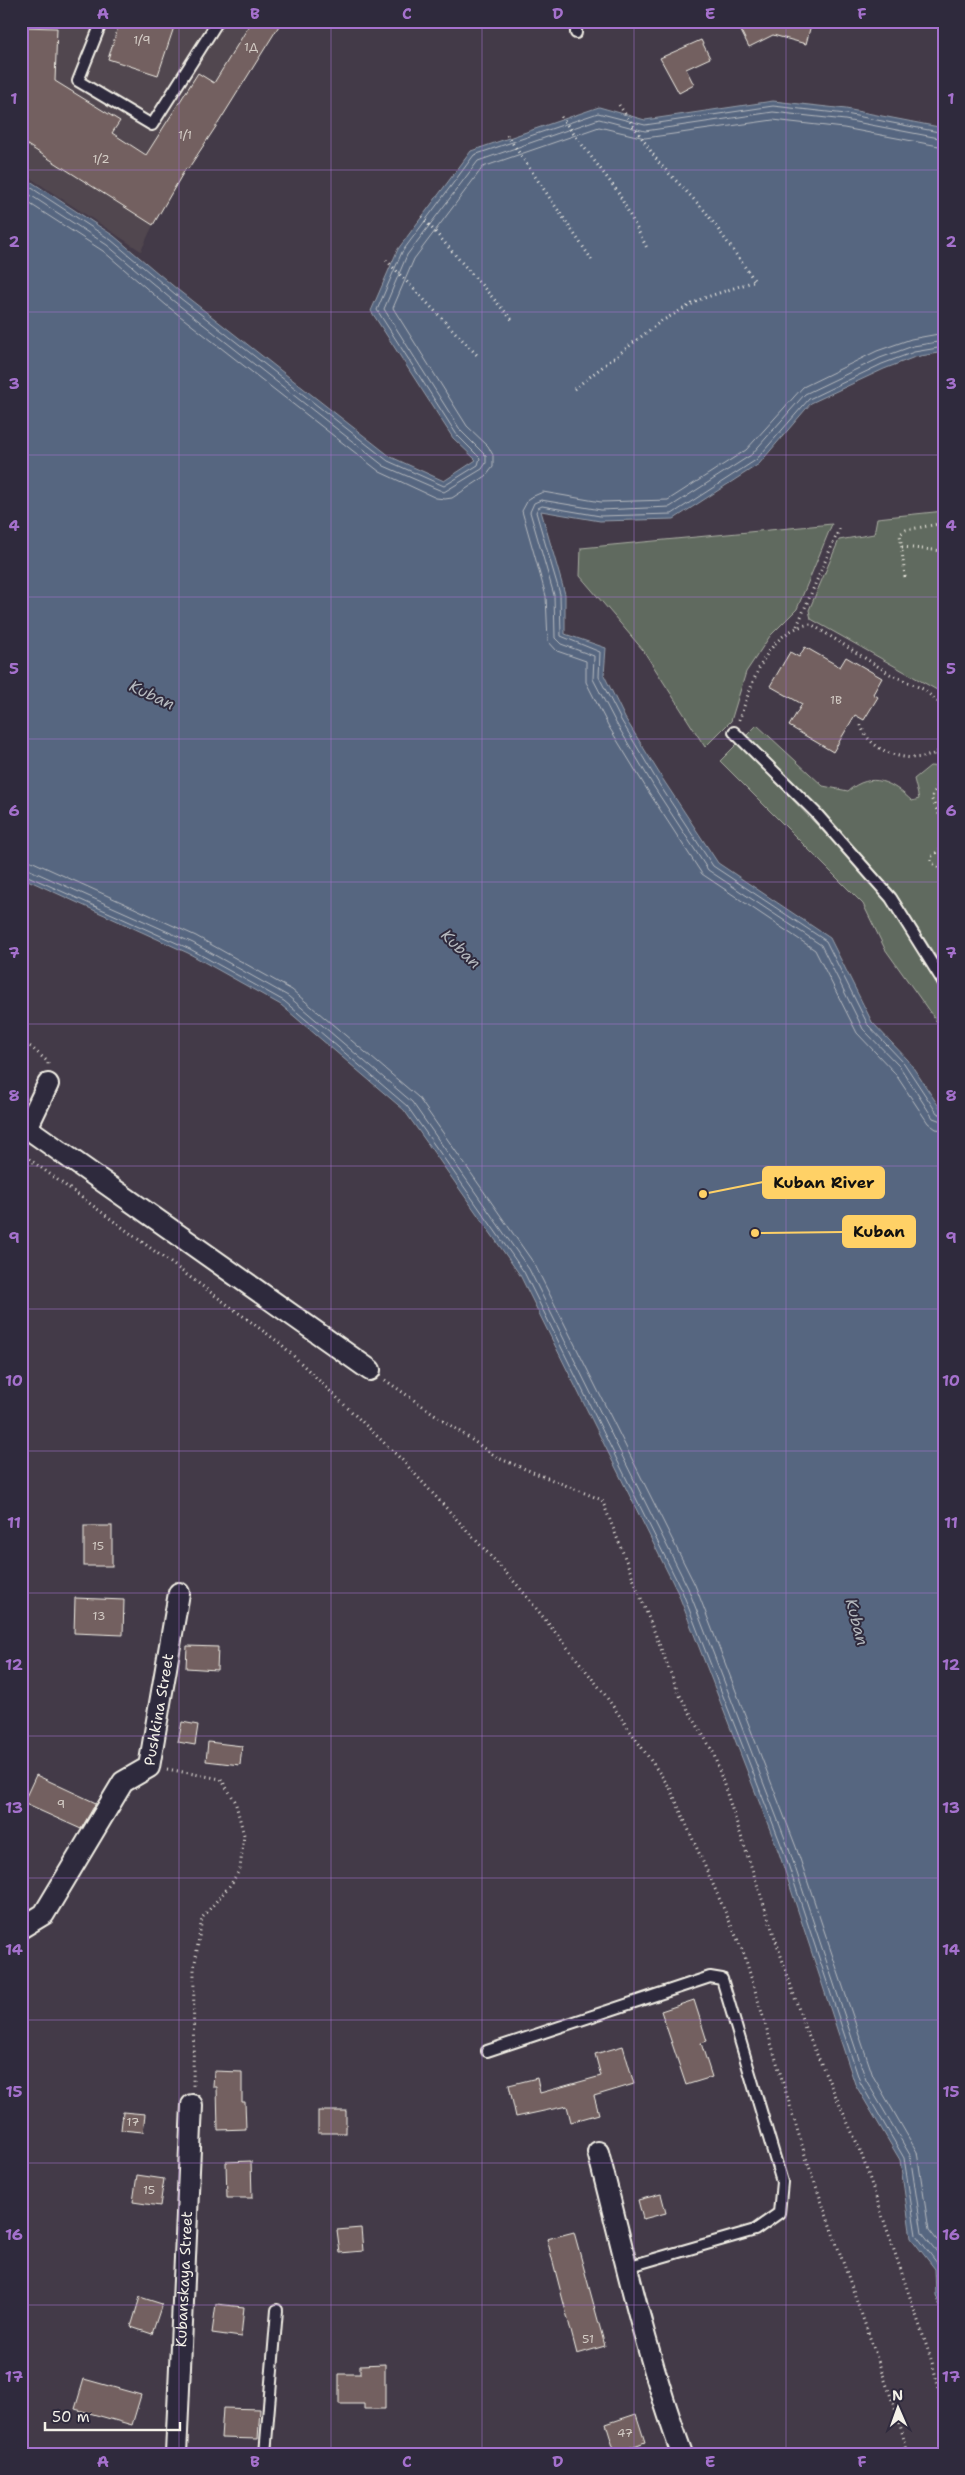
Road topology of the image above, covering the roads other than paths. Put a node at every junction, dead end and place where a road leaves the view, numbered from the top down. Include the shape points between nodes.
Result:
1 (102, 21) edge
2 (218, 21) edge
3 (576, 21) edge
4 (576, 33) dead end
5 (734, 732) road end
6 (944, 983) edge
7 (48, 1084) road end
8 (24, 1127) edge
9 (370, 1370) road end
10 (179, 1593) dead end
11 (21, 1928) edge
12 (487, 2051) dead end
13 (192, 2105) road end
14 (598, 2152) dead end
15 (627, 2267) junction
16 (277, 2310) dead end
17 (176, 2454) edge
18 (265, 2454) edge
19 (682, 2454) edge

1 - 2 lane via 78,81 152,125
3 - 4 lane
5 - 6 lane via 815,812 891,898
7 - 8 street
8 - 9 street
10 - 11 street, Pushkina Street via 149,1767 123,1782 44,1914
12 - 15 lane via 710,1978 722,1980 782,2182 779,2213 755,2230
13 - 17 street, Kubanskaya Street
14 - 15 street
15 - 19 street via 665,2407
16 - 18 lane

